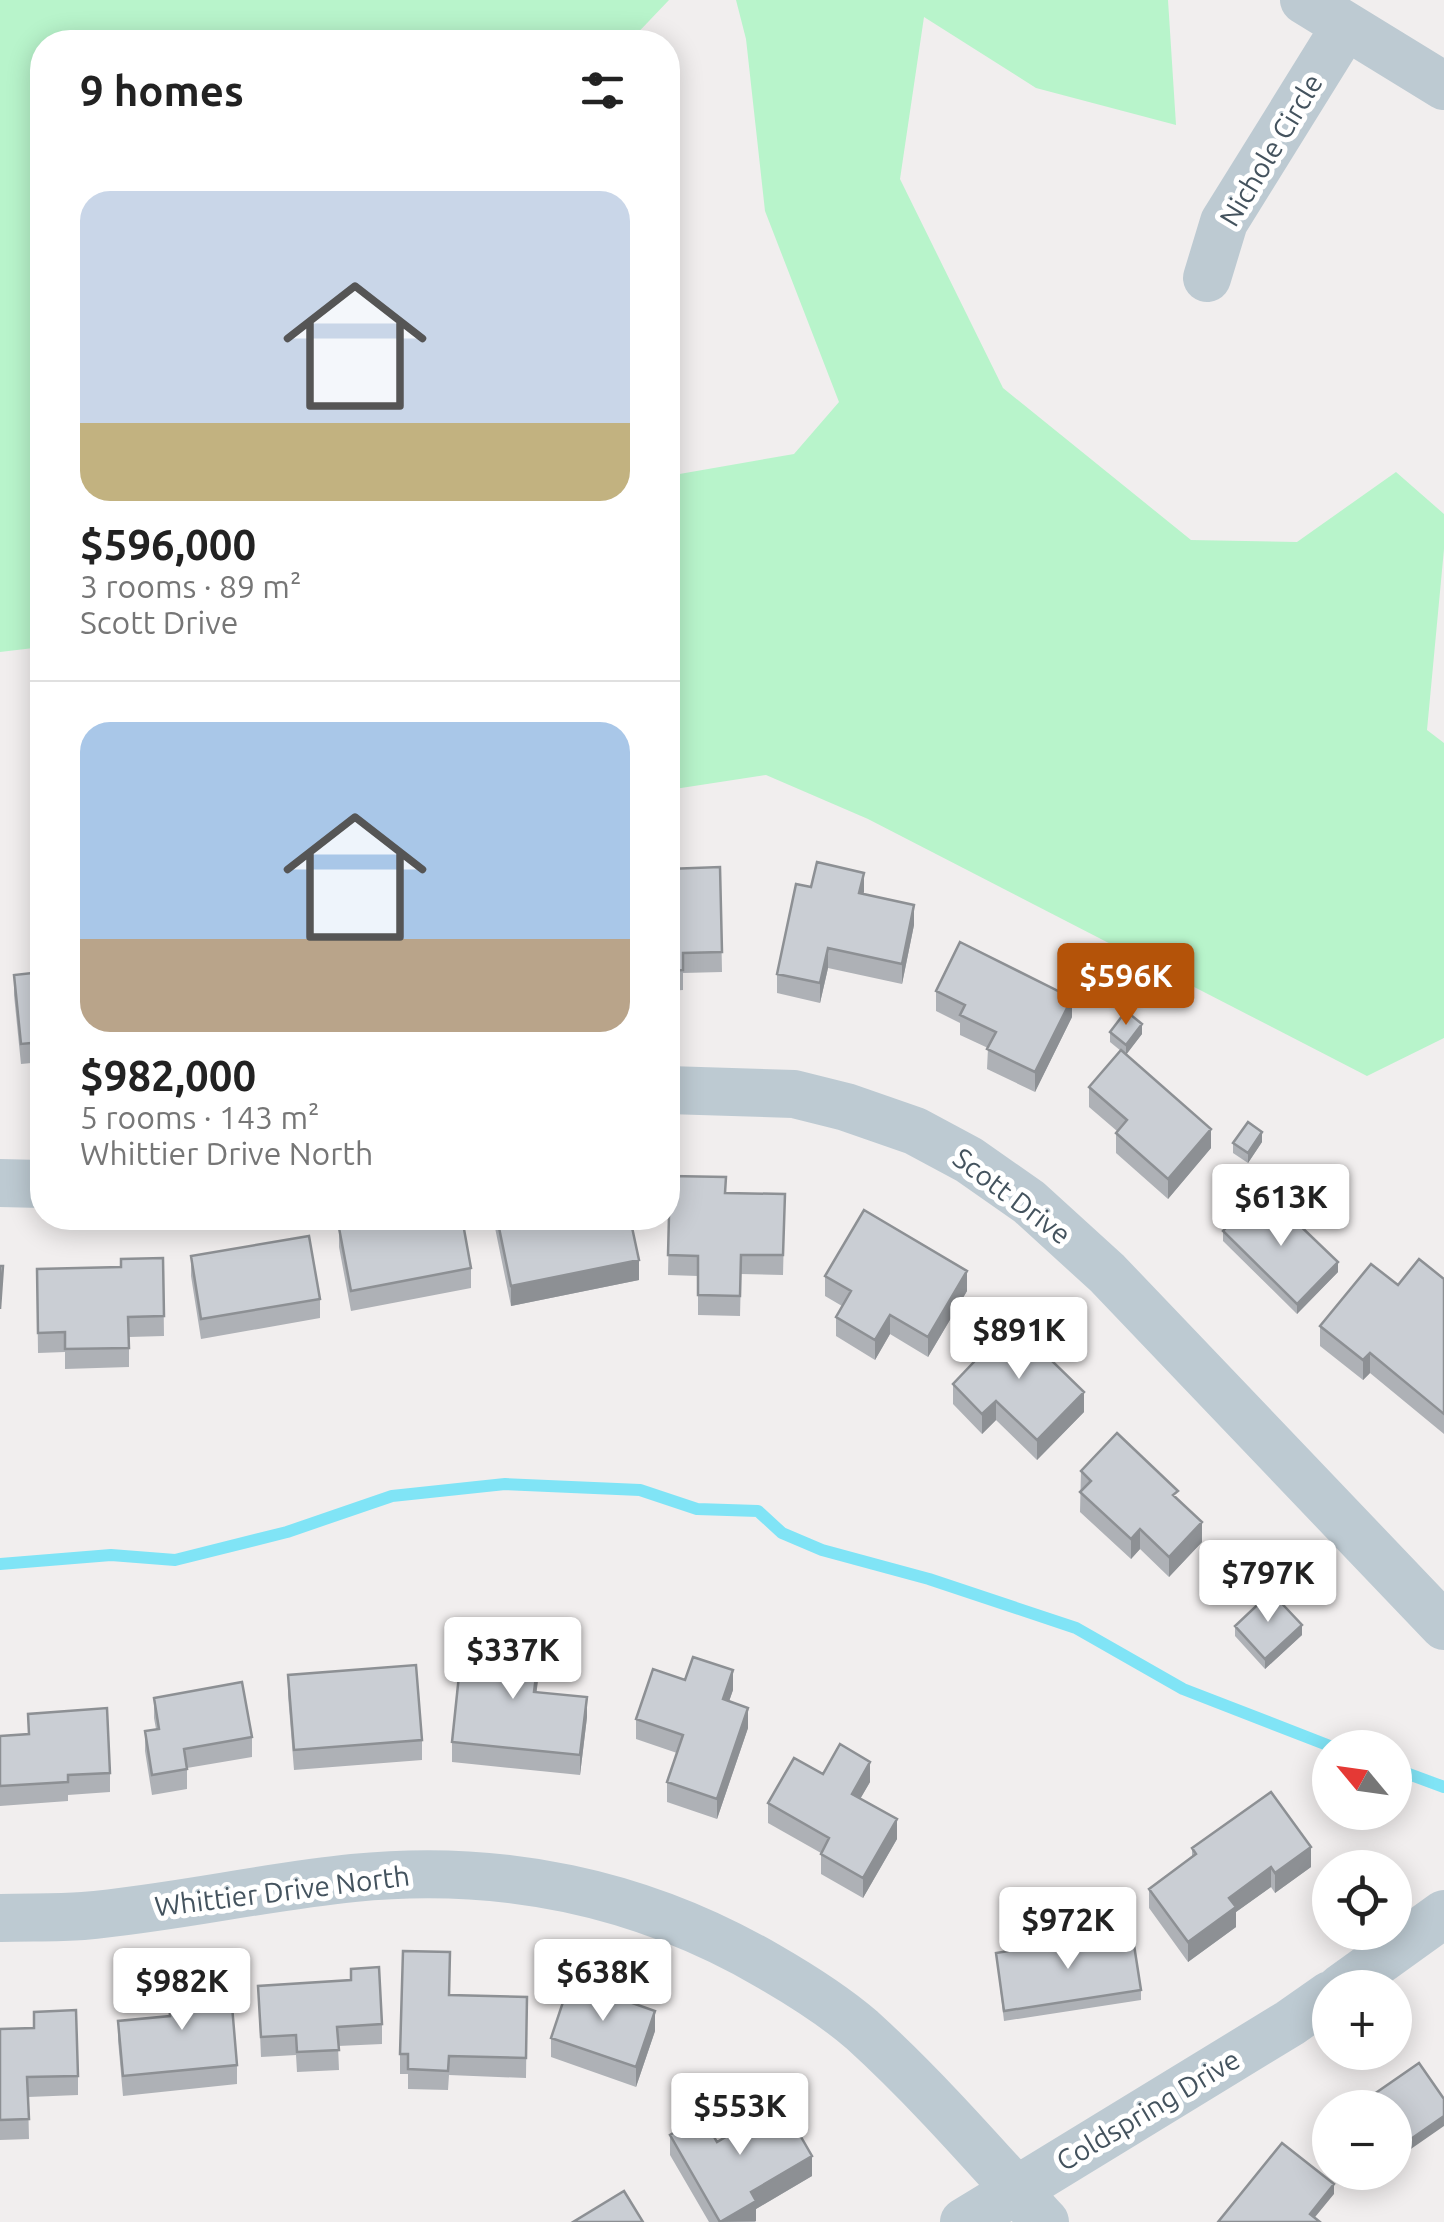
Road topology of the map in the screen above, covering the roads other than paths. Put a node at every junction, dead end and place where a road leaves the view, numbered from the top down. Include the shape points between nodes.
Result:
1 (1304, 0) edge
2 (1346, 26) junction
3 (1444, 86) edge
4 (1207, 278) dead end
5 (680, 1090) edge
6 (0, 1182) edge
7 (30, 1183) edge
8 (1444, 1626) edge
9 (1444, 1914) edge
10 (0, 1918) edge
11 (1366, 1970) edge
12 (1312, 2008) edge
13 (1030, 2206) edge
14 (964, 2222) edge

1 - 2 street
2 - 3 street
2 - 4 street, Nichole Circle via 1224,222
5 - 8 street, Scott Drive via 794,1094 846,1107 915,1131 1029,1202 1107,1274
6 - 7 street
9 - 11 street
10 - 13 street, Whittier Drive North via 83,1916 354,1878 432,1874 545,1882 610,1897 727,1942 808,1990 861,2030
12 - 13 street, Coldspring Drive
13 - 14 street, Coldspring Drive

